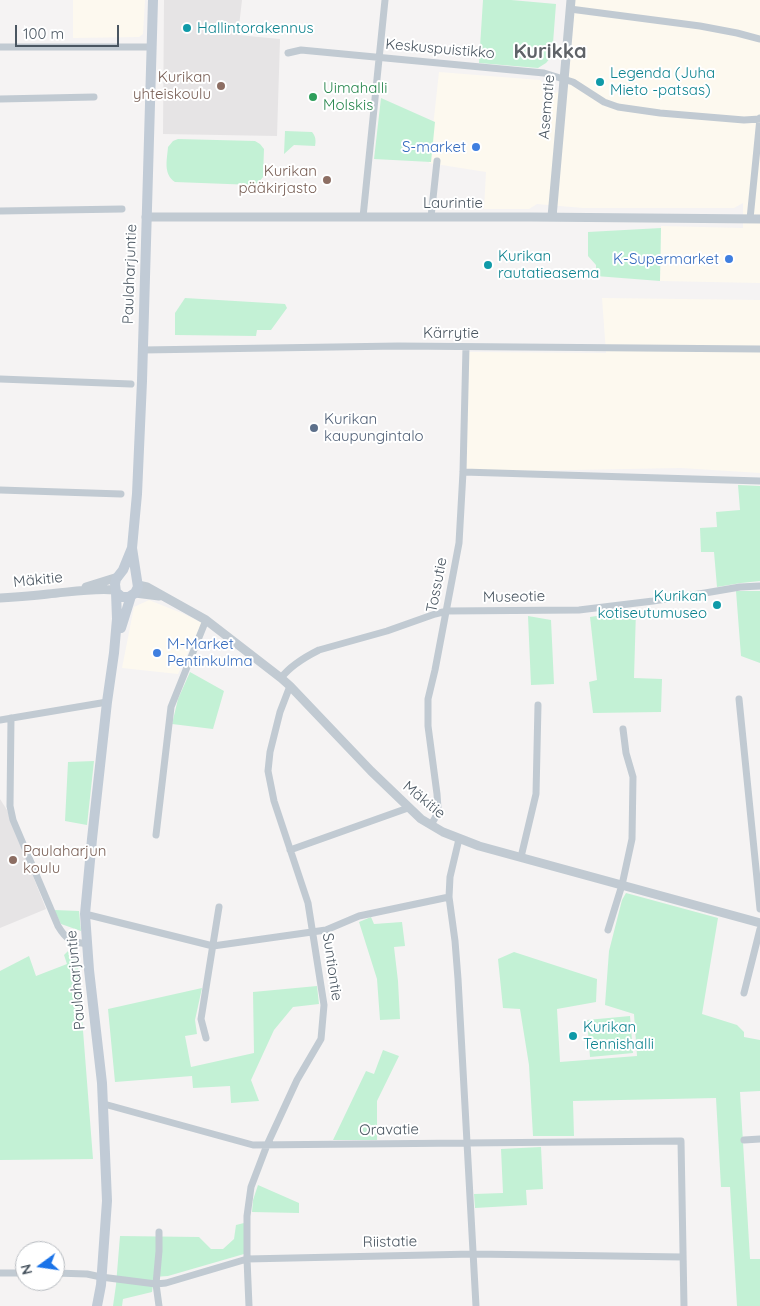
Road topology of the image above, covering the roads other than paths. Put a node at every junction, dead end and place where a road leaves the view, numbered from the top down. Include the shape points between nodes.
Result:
1 (153, 0) edge
2 (385, 0) edge
3 (570, 4) edge
4 (760, 39) edge
5 (0, 47) edge
6 (152, 47) junction
7 (288, 52) dead end
8 (379, 57) junction
9 (564, 79) junction
10 (94, 97) dead end
11 (0, 99) edge
12 (760, 119) edge
13 (437, 161) dead end
14 (122, 209) dead end
15 (0, 211) edge
16 (146, 217) junction
17 (363, 217) junction
18 (431, 217) junction
19 (552, 217) junction
20 (755, 219) edge
21 (466, 347) junction
22 (760, 349) edge
23 (142, 350) junction
24 (0, 379) edge
25 (131, 384) dead end
26 (463, 472) junction
27 (760, 481) edge
28 (0, 490) edge
29 (121, 494) dead end
30 (132, 548) junction
31 (119, 577) junction
32 (760, 586) edge
33 (135, 589) junction
34 (79, 590) junction
35 (116, 591) junction
36 (0, 598) edge
37 (446, 611) junction
38 (206, 620) junction
39 (114, 653) junction
40 (282, 678) junction
41 (290, 686) junction
42 (739, 699) dead end
43 (107, 702) junction
44 (538, 705) dead end
45 (11, 718) junction
46 (0, 720) edge
47 (623, 729) dead end
48 (408, 808) junction
49 (431, 826) junction
50 (156, 835) dead end
51 (459, 839) junction
52 (290, 850) junction
53 (521, 857) junction
54 (622, 885) junction
55 (449, 896) junction
56 (219, 907) dead end
57 (760, 909) edge
58 (85, 914) junction
59 (760, 923) edge
60 (760, 929) edge
61 (608, 930) dead end
62 (313, 931) junction
63 (87, 944) junction
64 (214, 946) junction
65 (744, 992) dead end
66 (206, 1038) dead end
67 (104, 1104) junction
68 (760, 1138) edge
69 (744, 1140) dead end
70 (468, 1142) junction
71 (267, 1145) junction
72 (159, 1232) dead end
73 (473, 1254) junction
74 (683, 1256) junction
75 (247, 1259) junction
76 (0, 1273) edge
77 (15, 1273) edge
78 (65, 1274) edge
79 (101, 1277) junction
80 (156, 1284) junction
81 (97, 1306) edge
82 (159, 1306) edge
83 (249, 1306) edge
84 (476, 1306) edge
85 (684, 1306) edge

1 - 6 main road, Paulaharjuntie
2 - 8 street
3 - 4 street
3 - 9 street, Asematie
5 - 6 street
6 - 16 main road, Paulaharjuntie
7 - 8 street, Keskuspuistikko via 301,50
8 - 9 street, Keskuspuistikko via 544,73
8 - 17 street
9 - 12 street, Keskuspuistikko via 618,107
9 - 19 street, Asematie
10 - 11 street
12 - 20 street
13 - 18 street
14 - 15 street
16 - 17 street, Laurintie
16 - 23 main road, Paulaharjuntie
17 - 18 street, Laurintie
18 - 19 street, Laurintie
19 - 20 street, Laurintie
21 - 22 street, Kärrytie
21 - 23 street, Kärrytie
21 - 26 street, Tossutie
23 - 30 main road, Paulaharjuntie
24 - 25 street
26 - 27 street
26 - 37 street, Tossutie via 459,543
28 - 29 street
30 - 31 main road, Paulaharjuntie
30 - 33 main road, Paulaharjuntie
31 - 33 main road via 133,576
31 - 34 street, Mäkitie
31 - 35 main road via 114,584
32 - 37 street, Museotie via 579,610
33 - 35 main road via 125,597
33 - 38 street, Mäkitie via 162,596
33 - 39 main road, Paulaharjuntie
34 - 35 street, Mäkitie
34 - 36 street, Mäkitie
35 - 39 main road, Paulaharjuntie
37 - 40 street, Museotie via 319,650 287,670
37 - 49 street, Tossutie via 428,699 438,809
38 - 40 street, Mäkitie
38 - 50 street via 171,707
39 - 43 main road, Paulaharjuntie
40 - 41 street, Mäkitie
41 - 48 street, Mäkitie
41 - 52 street, Suntiontie via 280,712 268,771
42 - 57 street
43 - 45 street
43 - 58 main road, Paulaharjuntie
44 - 53 street via 536,794
45 - 46 street
45 - 63 street via 10,806 13,820 64,936
47 - 54 street via 632,777 632,839
48 - 49 street, Mäkitie
48 - 52 street
49 - 51 street, Mäkitie
51 - 53 street, Mäkitie
51 - 55 street
52 - 62 street, Suntiontie via 308,904
53 - 54 street, Mäkitie
54 - 59 street, Mäkitie
54 - 61 street
55 - 62 street via 359,916 326,930
55 - 70 street via 455,941
56 - 64 street
58 - 63 main road, Paulaharjuntie
58 - 64 street
60 - 65 street
62 - 64 street
62 - 71 street, Suntiontie via 324,1005 321,1039
63 - 67 main road, Paulaharjuntie
64 - 66 street via 201,1018
67 - 71 street, Oravatie via 253,1145
67 - 79 main road, Paulaharjuntie via 107,1201
68 - 69 street
70 - 71 street, Oravatie
70 - 73 street
70 - 74 street, Oravatie via 681,1141
71 - 75 street, Suntiontie via 252,1187 247,1216
72 - 80 street
73 - 74 street, Riistatie
73 - 75 street, Riistatie
73 - 84 street
74 - 85 street
75 - 80 street, Riistatie
75 - 83 street, Suntiontie
76 - 77 street
78 - 79 street, Riistatie
79 - 80 street, Riistatie
79 - 81 main road, Paulaharjuntie
80 - 82 street

